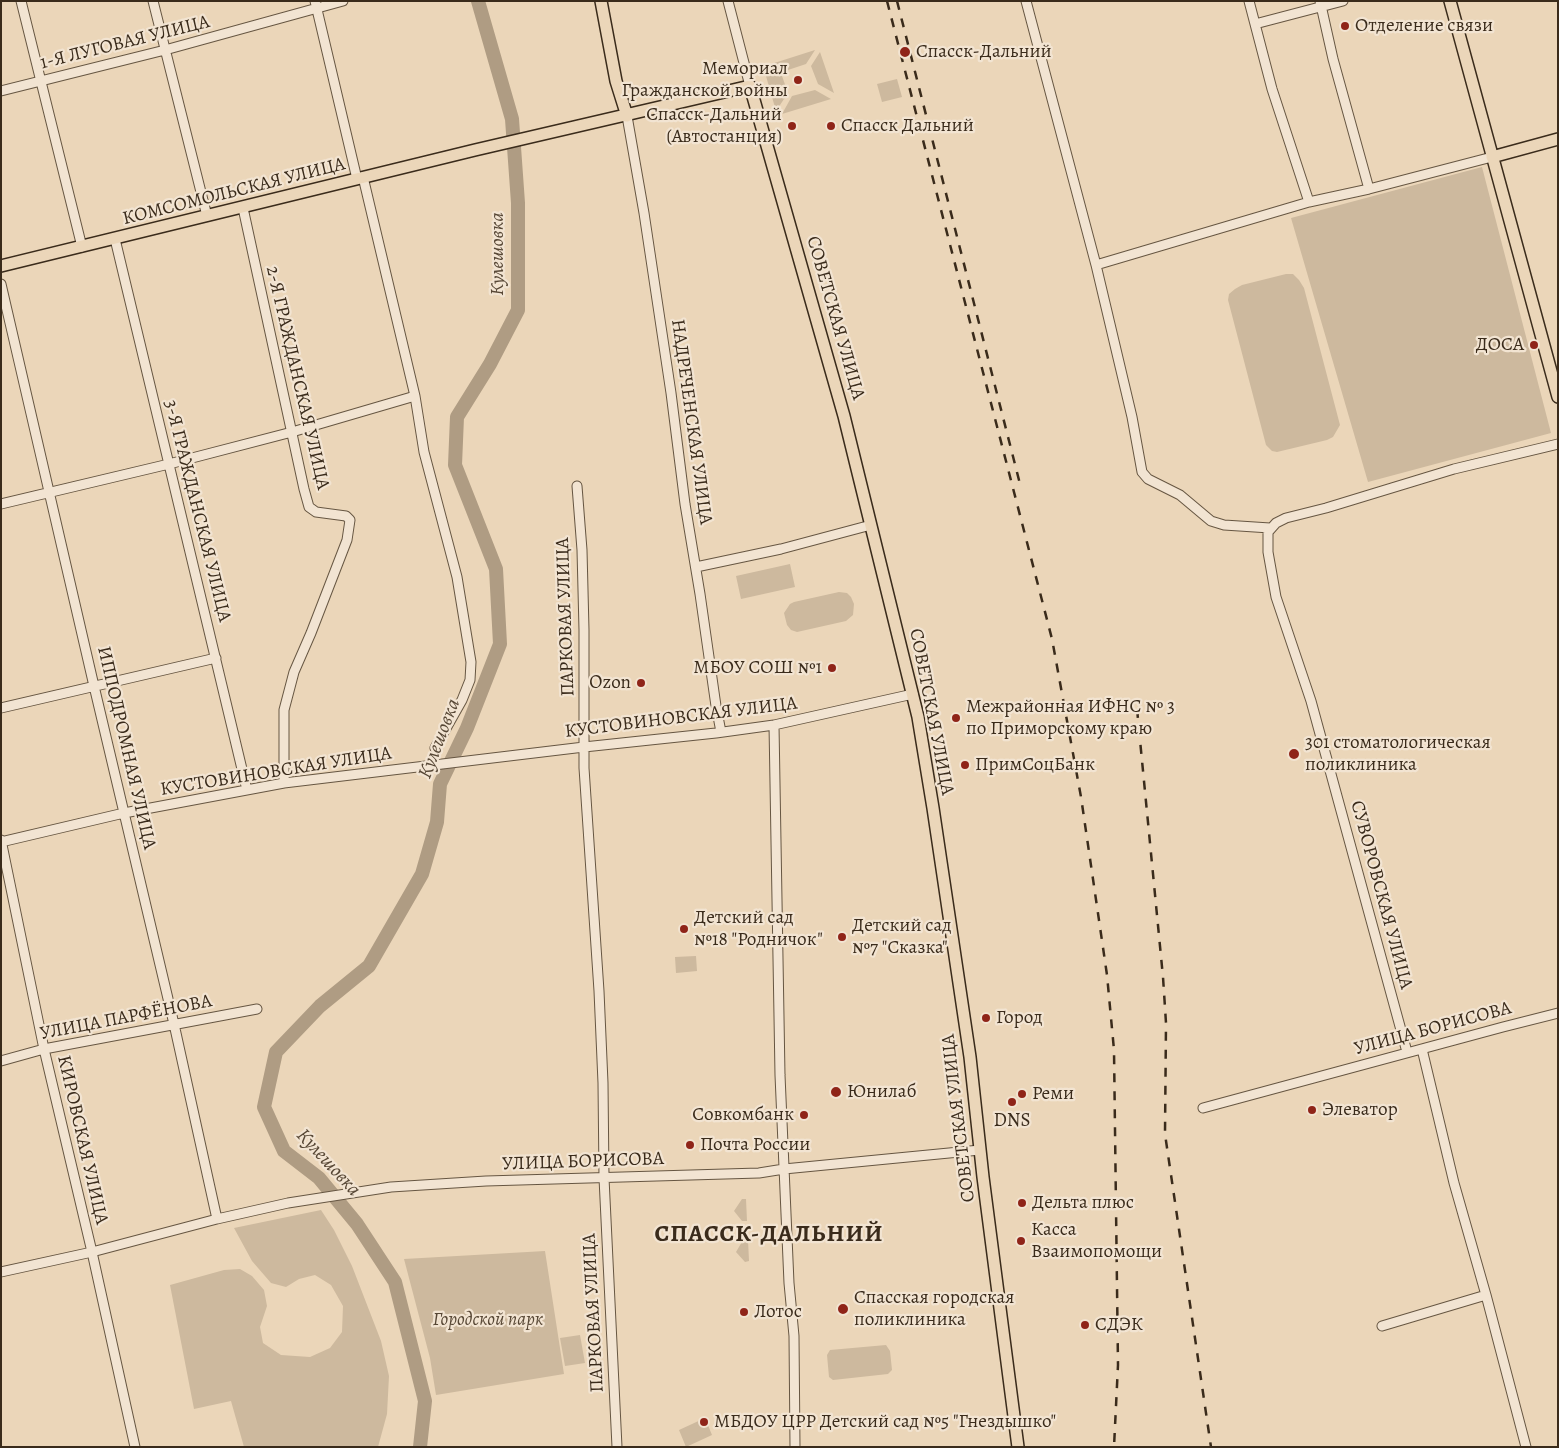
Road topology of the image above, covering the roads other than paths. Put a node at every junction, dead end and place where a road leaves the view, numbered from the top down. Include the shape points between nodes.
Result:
1 (21, 1) edge
2 (153, 1) edge
3 (344, 1) edge
4 (601, 1) edge
5 (728, 1) edge
6 (1026, 1) edge
7 (1249, 1) edge
8 (1343, 1) edge
9 (1450, 1) edge
10 (1320, 4) edge
11 (316, 6) edge
12 (1255, 24) junction
13 (165, 50) junction
14 (41, 82) junction
15 (750, 86) junction
16 (1, 91) edge
17 (627, 116) junction
18 (1558, 140) edge
19 (1492, 157) junction
20 (360, 178) junction
21 (1370, 189) junction
22 (1309, 202) junction
23 (243, 208) junction
24 (207, 216) junction
25 (115, 239) junction
26 (82, 247) junction
27 (1096, 265) junction
28 (1, 266) edge
29 (1, 284) edge
30 (415, 396) junction
31 (1558, 397) edge
32 (292, 432) junction
33 (1558, 444) edge
34 (169, 464) junction
35 (577, 486) dead end
36 (49, 493) junction
37 (1, 504) edge
38 (871, 525) junction
39 (1270, 528) junction
40 (696, 567) junction
41 (216, 658) junction
42 (94, 686) junction
43 (913, 694) junction
44 (1, 708) edge
45 (774, 725) junction
46 (721, 732) junction
47 (584, 747) junction
48 (435, 748) dead end
49 (284, 783) junction
50 (247, 790) junction
51 (124, 813) junction
52 (1, 841) edge
53 (257, 1009) dead end
54 (1558, 1013) edge
55 (174, 1024) junction
56 (1422, 1048) junction
57 (44, 1050) junction
58 (1407, 1052) junction
59 (1, 1061) edge
60 (1203, 1108) dead end
61 (980, 1150) junction
62 (784, 1169) junction
63 (604, 1178) junction
64 (217, 1219) junction
65 (92, 1252) junction
66 (1, 1272) edge
67 (1486, 1295) junction
68 (1382, 1326) dead end
69 (135, 1447) edge
70 (617, 1447) edge
71 (795, 1447) edge
72 (1018, 1447) edge
73 (1526, 1447) edge

1 - 14 street
2 - 13 street
3 - 11 street, 1-Я ЛУГОВАЯ УЛИЦА
4 - 17 main road via 616,81
5 - 15 street, СОВЕТСКАЯ УЛИЦА
6 - 27 street
7 - 12 street
8 - 10 street
9 - 19 main road
10 - 12 street
10 - 21 street
11 - 13 street, 1-Я ЛУГОВАЯ УЛИЦА
11 - 20 street
12 - 22 street via 1272,89
13 - 14 street, 1-Я ЛУГОВАЯ УЛИЦА
13 - 24 street
14 - 16 street, 1-Я ЛУГОВАЯ УЛИЦА
14 - 26 street
15 - 17 main road
15 - 38 main road, СОВЕТСКАЯ УЛИЦА via 844,416
17 - 20 main road, КОМСОМОЛЬСКАЯ УЛИЦА
17 - 40 street, НАДРЕЧЕНСКАЯ УЛИЦА
18 - 19 main road
19 - 21 street
19 - 31 main road
20 - 23 main road, КОМСОМОЛЬСКАЯ УЛИЦА
20 - 30 street
21 - 22 street
22 - 27 street
23 - 24 main road, КОМСОМОЛЬСКАЯ УЛИЦА
23 - 32 street, 2-Я ГРАЖДАНСКАЯ УЛИЦА
24 - 25 main road, КОМСОМОЛЬСКАЯ УЛИЦА
25 - 26 main road, КОМСОМОЛЬСКАЯ УЛИЦА
25 - 34 street, 3-Я ГРАЖДАНСКАЯ УЛИЦА
26 - 28 main road, КОМСОМОЛЬСКАЯ УЛИЦА
27 - 39 street via 1142,472 1148,479 1180,495 1211,521
29 - 36 street, ИППОДРОМНАЯ УЛИЦА
30 - 32 street
30 - 48 street via 424,452 457,577 472,667 462,700
32 - 34 street
32 - 49 street, 2-Я ГРАЖДАНСКАЯ УЛИЦА via 310,507 316,512 346,516 350,527 294,672 284,710
33 - 39 street via 1286,518
34 - 36 street
34 - 41 street, 3-Я ГРАЖДАНСКАЯ УЛИЦА
35 - 47 street, ПАРКОВАЯ УЛИЦА via 582,550
36 - 37 street
36 - 42 street, ИППОДРОМНАЯ УЛИЦА
38 - 40 street
38 - 43 main road, СОВЕТСКАЯ УЛИЦА
39 - 58 street, СУВОРОВСКАЯ УЛИЦА via 1268,552 1276,597 1311,701
40 - 46 street, НАДРЕЧЕНСКАЯ УЛИЦА
41 - 42 street
41 - 50 street, 3-Я ГРАЖДАНСКАЯ УЛИЦА
42 - 44 street
42 - 51 street, ИППОДРОМНАЯ УЛИЦА
43 - 45 street, КУСТОВИНОВСКАЯ УЛИЦА
43 - 61 main road, СОВЕТСКАЯ УЛИЦА via 970,1057
45 - 46 street, КУСТОВИНОВСКАЯ УЛИЦА
45 - 62 street
46 - 47 street, КУСТОВИНОВСКАЯ УЛИЦА
47 - 49 street, КУСТОВИНОВСКАЯ УЛИЦА
47 - 63 street, ПАРКОВАЯ УЛИЦА via 599,991
49 - 50 street, КУСТОВИНОВСКАЯ УЛИЦА
50 - 51 street, КУСТОВИНОВСКАЯ УЛИЦА
51 - 52 street, КУСТОВИНОВСКАЯ УЛИЦА
51 - 55 street, ИППОДРОМНАЯ УЛИЦА
52 - 57 street, КИРОВСКАЯ УЛИЦА
53 - 55 street, УЛИЦА ПАРФЁНОВА
54 - 56 street, УЛИЦА БОРИСОВА
55 - 57 street, УЛИЦА ПАРФЁНОВА
55 - 64 street, ИППОДРОМНАЯ УЛИЦА
56 - 58 street, УЛИЦА БОРИСОВА
56 - 67 street via 1454,1183
57 - 59 street, УЛИЦА ПАРФЁНОВА
57 - 65 street, КИРОВСКАЯ УЛИЦА
58 - 60 street, УЛИЦА БОРИСОВА
61 - 62 street, УЛИЦА БОРИСОВА
61 - 72 main road, СОВЕТСКАЯ УЛИЦА
62 - 63 street, УЛИЦА БОРИСОВА via 758,1173
62 - 71 street via 794,1336
63 - 64 street, УЛИЦА БОРИСОВА via 390,1187 288,1203
63 - 70 street, ПАРКОВАЯ УЛИЦА
64 - 65 street
65 - 66 street
65 - 69 street, КИРОВСКАЯ УЛИЦА
67 - 68 street
67 - 73 street

